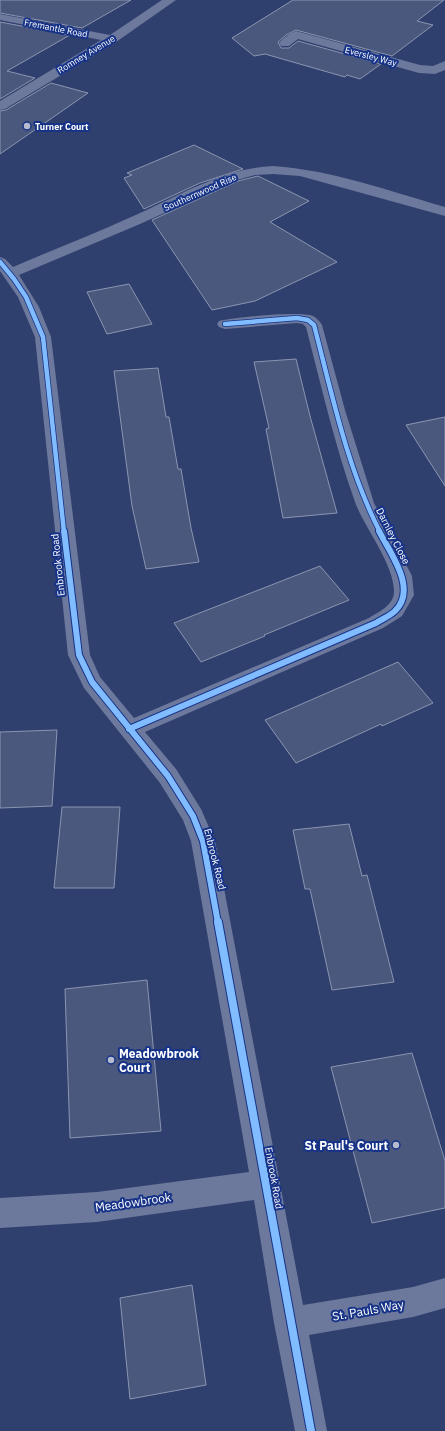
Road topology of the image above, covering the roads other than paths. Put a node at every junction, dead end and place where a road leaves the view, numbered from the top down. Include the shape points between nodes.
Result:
1 (170, 0) edge
2 (0, 18) edge
3 (306, 28) dead end
4 (296, 36) junction
5 (112, 39) junction
6 (285, 43) dead end
7 (445, 65) edge
8 (0, 106) edge
9 (445, 212) edge
10 (6, 268) edge
11 (225, 324) dead end
12 (129, 729) junction
13 (265, 1184) junction
14 (0, 1213) edge
15 (445, 1293) edge
16 (290, 1323) junction
17 (311, 1431) edge

1 - 5 street, Romney Avenue
2 - 5 street, Fremantle Road
3 - 4 street
4 - 6 street
4 - 7 street, Eversley Way via 419,69 435,70
5 - 8 street, Romney Avenue
9 - 10 street, Southernwood Rise via 300,172 254,171 232,177 135,221
10 - 12 street, Enbrook Road via 30,303 43,337 80,655 92,682
11 - 12 street, Darnley Close via 297,318 308,320 314,325 336,410 365,503 402,576 404,595 395,611 376,623
12 - 13 street, Enbrook Road via 168,776 193,816 203,841
13 - 14 street, Meadowbrook via 97,1207
13 - 16 street, Enbrook Road
15 - 16 street, St. Pauls Way via 413,1302
16 - 17 street, Enbrook Road

